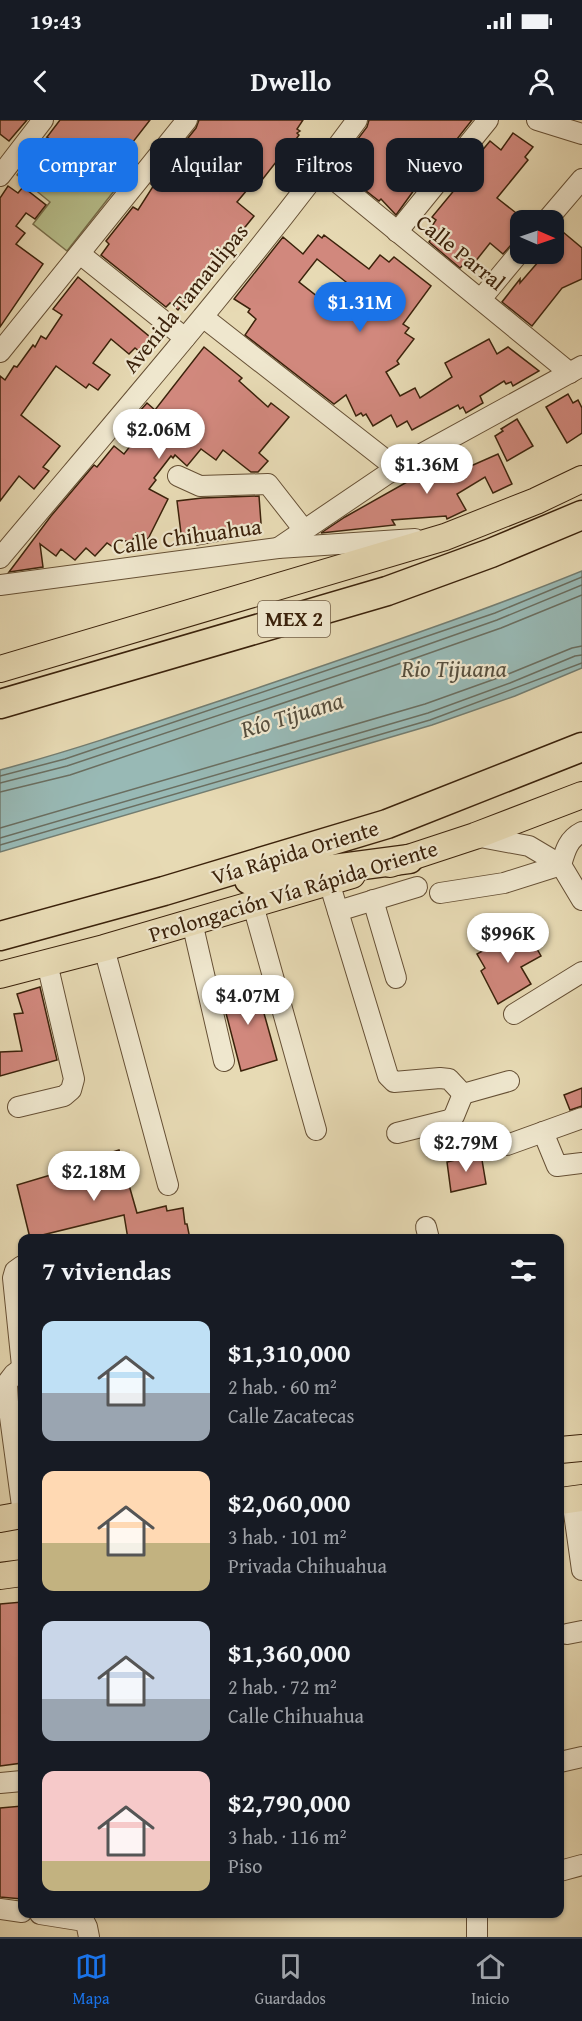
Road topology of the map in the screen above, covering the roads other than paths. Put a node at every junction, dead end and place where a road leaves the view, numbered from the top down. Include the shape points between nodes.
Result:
1 (44, 120) edge
2 (187, 120) edge
3 (357, 120) edge
4 (488, 120) edge
5 (537, 120) edge
6 (582, 134) edge
7 (344, 138) edge
8 (0, 176) edge
9 (582, 179) edge
10 (303, 192) edge
11 (349, 192) edge
12 (556, 210) edge
13 (397, 232) junction
14 (80, 254) junction
15 (510, 264) edge
16 (482, 299) junction
17 (203, 317) junction
18 (185, 338) junction
19 (0, 352) edge
20 (576, 369) edge
21 (396, 468) junction
22 (178, 476) dead end
23 (582, 479) edge
24 (582, 515) edge
25 (304, 530) junction
26 (445, 537) junction
27 (278, 548) junction
28 (0, 558) edge
29 (0, 585) edge
30 (0, 669) edge
31 (80, 682) junction
32 (0, 691) edge
33 (0, 704) edge
34 (582, 747) edge
35 (582, 795) edge
36 (582, 832) edge
37 (475, 836) junction
38 (409, 859) junction
39 (561, 865) junction
40 (329, 882) junction
41 (417, 887) dead end
42 (164, 891) junction
43 (440, 893) dead end
44 (373, 900) junction
45 (582, 900) edge
46 (253, 904) junction
47 (338, 911) junction
48 (192, 922) junction
49 (0, 936) edge
50 (104, 948) junction
51 (47, 963) junction
52 (582, 972) edge
53 (0, 975) edge
54 (396, 978) dead end
55 (514, 1014) dead end
56 (224, 1061) dead end
57 (509, 1081) dead end
58 (463, 1094) junction
59 (18, 1107) dead end
60 (582, 1118) edge
61 (316, 1130) dead end
62 (543, 1132) junction
63 (397, 1133) dead end
64 (507, 1145) dead end
65 (582, 1163) edge
66 (168, 1185) dead end
67 (18, 1269) edge
68 (18, 1327) edge
69 (18, 1371) edge
70 (582, 1448) edge
71 (564, 1450) edge
72 (18, 1475) edge
73 (571, 1499) edge
74 (18, 1516) edge
75 (0, 1519) edge
76 (582, 1570) edge
77 (18, 1574) edge
78 (0, 1576) edge
79 (582, 1757) edge
80 (564, 1761) edge
81 (18, 1781) edge
82 (0, 1783) edge
83 (582, 1865) edge
84 (564, 1870) edge
85 (0, 1909) edge
86 (18, 1911) edge
87 (65, 1918) edge
88 (477, 1918) edge
89 (89, 1937) edge
90 (477, 1937) edge

1 - 8 street
2 - 14 street
3 - 7 street, Avenida Tamaulipas
4 - 13 street
5 - 6 street
9 - 12 street
10 - 17 street, Avenida Tamaulipas
11 - 13 street, Calle Parral
13 - 16 street, Calle Parral
14 - 18 street
14 - 19 street
15 - 16 street
16 - 20 street, Calle Parral
17 - 18 street, Avenida Tamaulipas
17 - 21 street
18 - 28 street, Avenida Tamaulipas
20 - 21 street, Calle Chihuahua
21 - 25 street, Calle Chihuahua
22 - 25 street via 200,486 268,484
23 - 26 main road
24 - 31 highway, MEX 2 via 387,591
25 - 27 street, Calle Chihuahua
26 - 27 street
26 - 30 main road
27 - 29 street, Calle Chihuahua
31 - 32 highway via 61,679
31 - 33 highway, MEX 2
34 - 42 highway, Vía Rápida Oriente via 387,824
35 - 37 main road, Prolongación Vía Rápida Oriente
36 - 39 street via 573,837
37 - 38 main road, Prolongación Vía Rápida Oriente
37 - 39 street via 529,846
38 - 40 main road, Prolongación Vía Rápida Oriente
38 - 42 highway
39 - 43 street via 504,883
39 - 45 street
40 - 46 main road, Prolongación Vía Rápida Oriente
40 - 47 street
41 - 44 street
42 - 49 highway, Vía Rápida Oriente
44 - 47 street
44 - 54 street
46 - 48 main road, Prolongación Vía Rápida Oriente
46 - 61 street
47 - 58 street via 388,1076 394,1082 449,1079
48 - 50 main road, Prolongación Vía Rápida Oriente
48 - 56 street
50 - 51 main road, Prolongación Vía Rápida Oriente
50 - 66 street
51 - 53 main road, Prolongación Vía Rápida Oriente
51 - 59 street via 74,1079 64,1096
52 - 55 street
57 - 58 street
58 - 63 street via 449,1120
60 - 62 street
62 - 64 street
62 - 65 street via 557,1167
67 - 68 street via 13,1278
69 - 72 street via 10,1378 7,1389
70 - 71 main road
73 - 76 street
74 - 75 main road
77 - 78 main road
79 - 80 street
81 - 82 street
83 - 84 street
85 - 86 street
87 - 89 street via 84,1921
88 - 90 street

